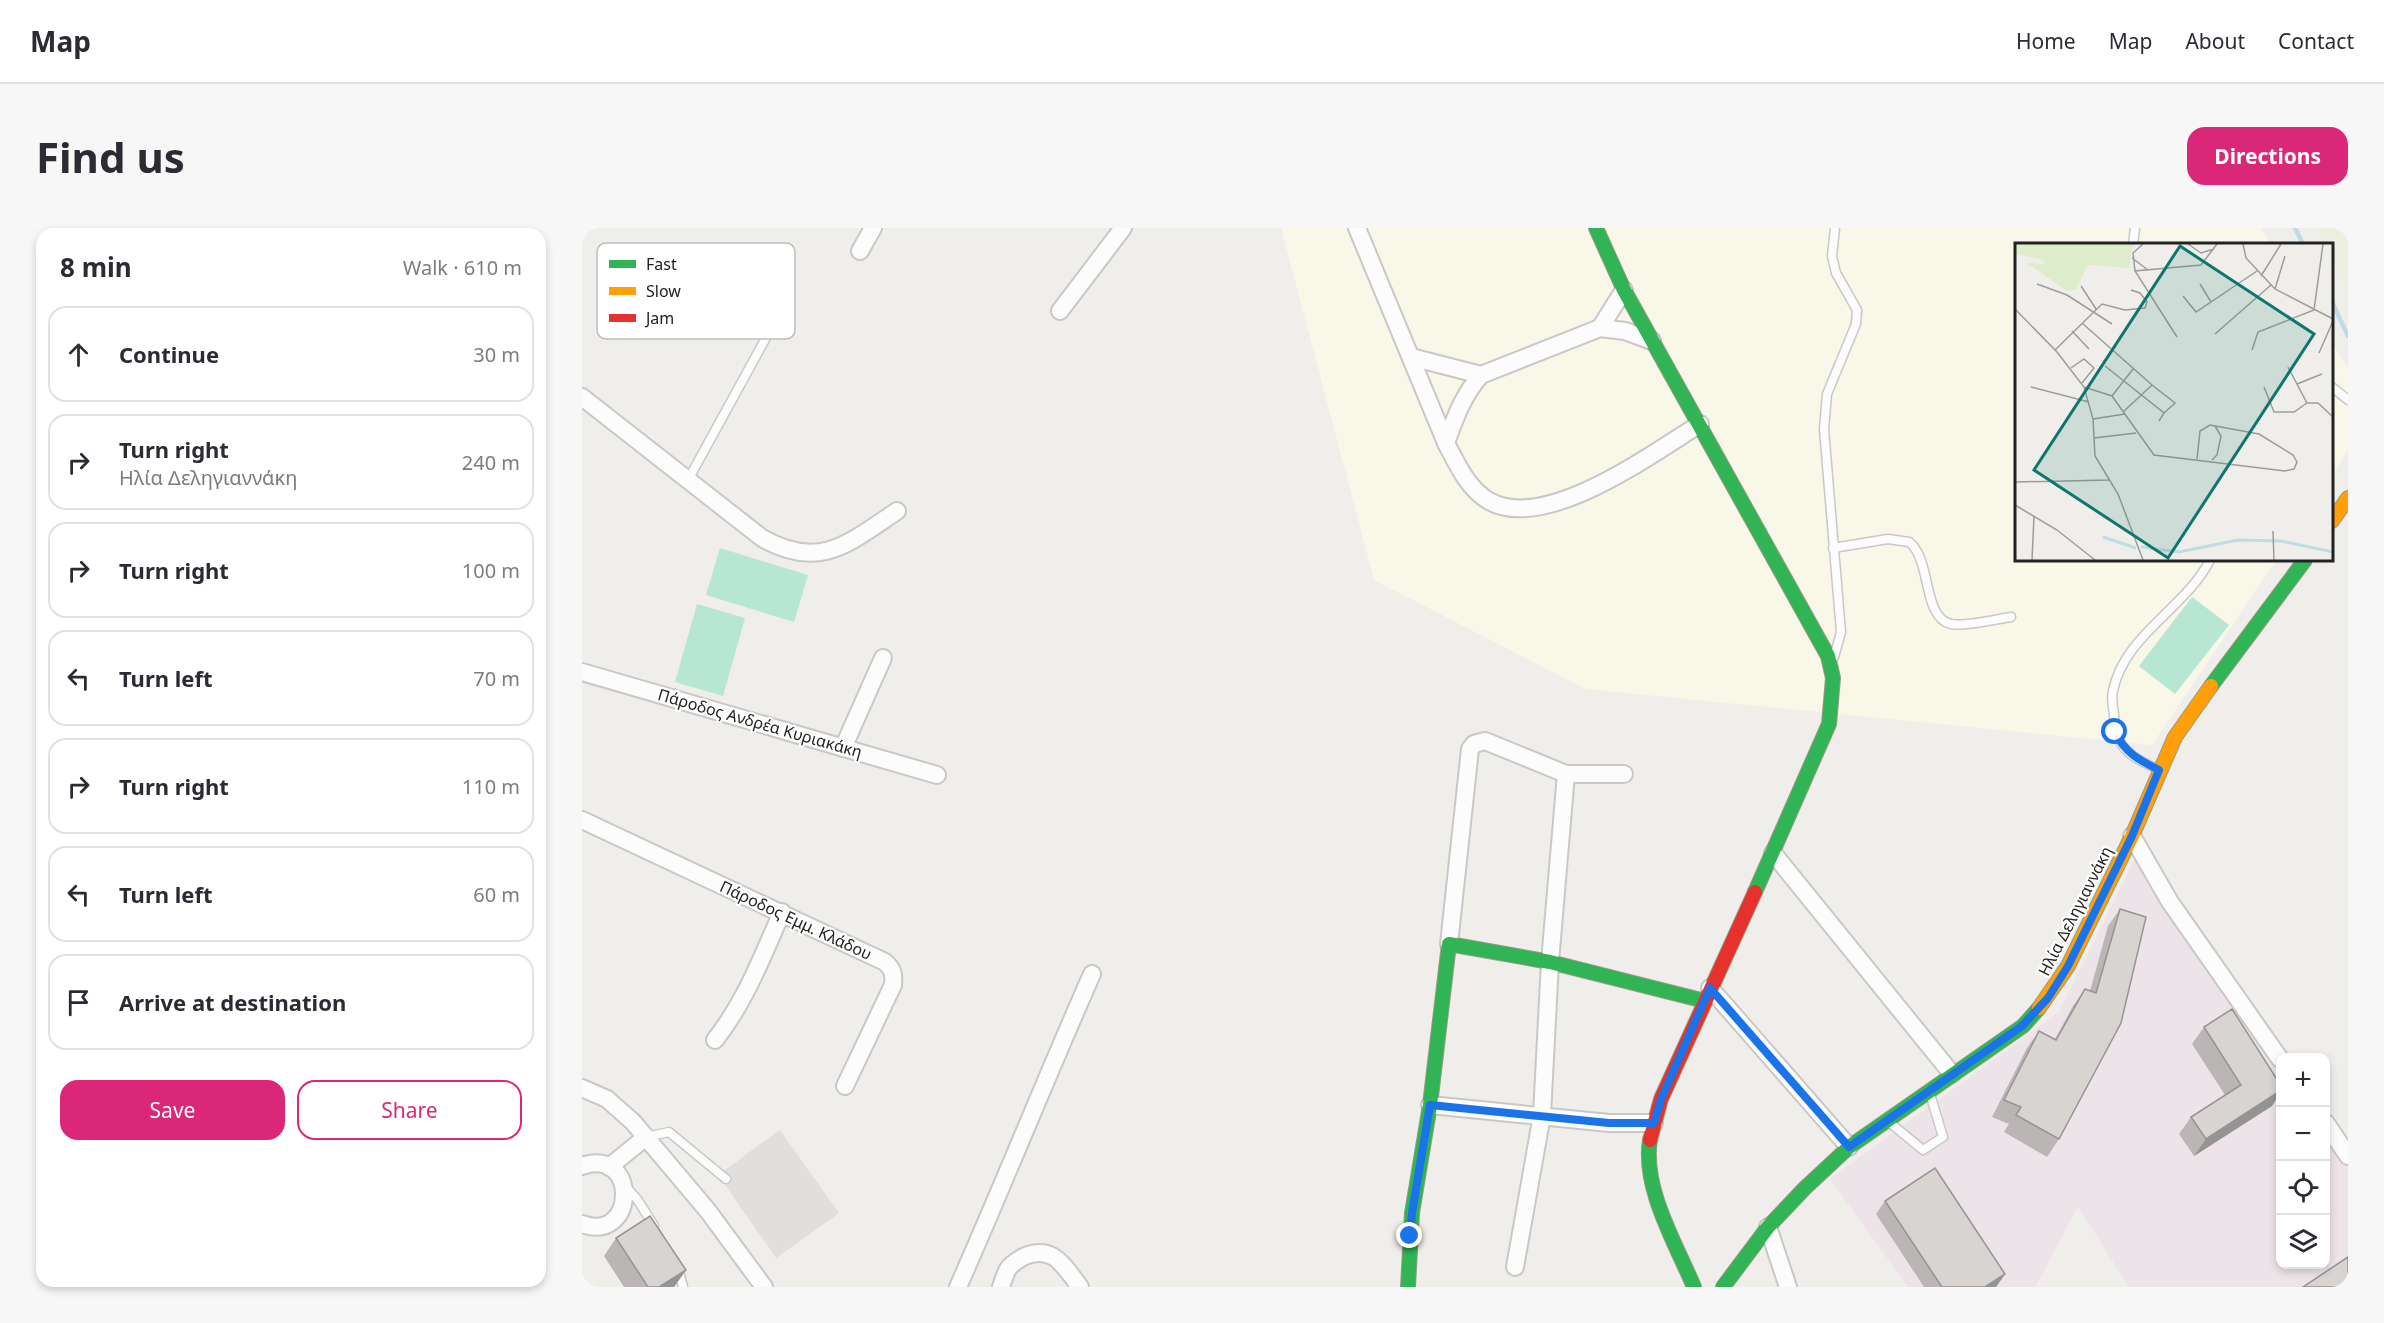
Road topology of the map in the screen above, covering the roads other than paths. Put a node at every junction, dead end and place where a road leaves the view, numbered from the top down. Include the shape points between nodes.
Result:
1 (873, 228) edge
2 (1123, 228) edge
3 (1357, 228) edge
4 (1596, 228) edge
5 (1835, 228) edge
6 (2135, 228) edge
7 (2133, 243) edge
8 (860, 251) dead end
9 (1624, 290) junction
10 (1060, 311) dead end
11 (1600, 328) junction
12 (765, 339) edge
13 (1652, 341) junction
14 (1411, 357) junction
15 (1481, 375) junction
16 (2333, 389) edge
17 (582, 398) edge
18 (2348, 400) edge
19 (1700, 424) junction
20 (1446, 443) junction
21 (688, 480) junction
22 (2348, 498) edge
23 (897, 511) dead end
24 (2333, 519) edge
25 (1833, 548) junction
26 (2209, 561) edge
27 (2304, 561) edge
28 (2011, 617) dead end
29 (883, 658) dead end
30 (1830, 666) junction
31 (582, 672) edge
32 (843, 748) junction
33 (2159, 770) junction
34 (1566, 774) junction
35 (1624, 774) dead end
36 (937, 775) dead end
37 (582, 820) edge
38 (2132, 836) junction
39 (1773, 853) junction
40 (782, 912) junction
41 (1449, 944) junction
42 (1550, 962) junction
43 (1092, 974) dead end
44 (1708, 995) junction
45 (715, 1040) dead end
46 (2276, 1053) edge
47 (1952, 1074) junction
48 (845, 1086) dead end
49 (582, 1088) edge
50 (1929, 1090) junction
51 (1430, 1105) junction
52 (1542, 1115) junction
53 (1886, 1120) junction
54 (1654, 1123) junction
55 (2330, 1130) edge
56 (646, 1137) junction
57 (1849, 1147) junction
58 (2348, 1156) edge
59 (582, 1166) edge
60 (609, 1167) junction
61 (726, 1179) dead end
62 (624, 1186) junction
63 (582, 1224) edge
64 (1768, 1227) junction
65 (660, 1236) edge
66 (672, 1256) edge
67 (1515, 1267) dead end
68 (683, 1287) edge
69 (764, 1287) edge
70 (958, 1287) edge
71 (1001, 1287) edge
72 (1080, 1287) edge
73 (1408, 1287) edge
74 (1694, 1287) edge
75 (1723, 1287) edge
76 (1788, 1287) edge

1 - 8 street
2 - 10 street
3 - 14 street
4 - 9 street
5 - 25 lane via 1832,255 1836,273 1857,310 1856,324 1827,394 1824,429
6 - 7 lane
9 - 11 street
9 - 13 street
11 - 13 street
11 - 15 street
12 - 21 lane
13 - 19 street
14 - 15 street
14 - 20 street
15 - 20 street via 1466,396
16 - 18 lane
17 - 21 street
19 - 20 street via 1612,479 1583,493 1531,508 1507,508 1488,500 1462,475
19 - 30 street
21 - 23 street via 762,538 797,553 819,553 846,545
22 - 24 street
25 - 28 lane via 1877,540 1909,542 1920,554 1936,614 1944,622 1953,625
25 - 30 lane via 1841,632
26 - 33 lane via 2135,646 2112,692 2115,732 2120,743 2133,756
27 - 33 street, Ηλία Δεληγιαννάκη via 2175,737
29 - 32 street
30 - 39 street via 1833,697 1829,724
31 - 32 street, Πάροδος Ανδρέα Κυριακάκη
32 - 36 street, Πάροδος Ανδρέα Κυριακάκη
33 - 38 street, Ηλία Δεληγιαννάκη
34 - 35 street
34 - 41 street via 1485,741 1470,749
34 - 42 street
37 - 40 street, Πάροδος Εμμ. Κλάδου
38 - 46 street via 2170,902
38 - 47 street, Ηλία Δεληγιαννάκη via 2068,966 2048,998 2022,1026
39 - 44 street
39 - 47 street
40 - 45 street via 748,989
40 - 48 street, Πάροδος Εμμ. Κλάδου via 885,962 893,971 893,985
41 - 42 street
41 - 51 street
42 - 44 street
42 - 52 street
43 - 70 street
44 - 54 street
44 - 57 street
47 - 50 street, Ηλία Δεληγιαννάκη
49 - 56 street via 607,1099
50 - 53 street, Ηλία Δεληγιαννάκη
50 - 53 lane via 1943,1137 1923,1150
51 - 52 street
51 - 73 street via 1412,1213
52 - 54 street via 1609,1123
52 - 67 street
53 - 57 street, Ηλία Δεληγιαννάκη
54 - 74 street via 1648,1152 1650,1171
55 - 58 street
56 - 60 street
56 - 61 lane via 669,1132
56 - 69 street
57 - 64 street, Ηλία Δεληγιαννάκη
59 - 60 street via 593,1163
60 - 62 street
62 - 63 street via 625,1202 617,1216 603,1225
62 - 65 lane
64 - 75 street, Ηλία Δεληγιαννάκη
64 - 76 street
66 - 68 lane
71 - 72 street via 1008,1267 1039,1251 1049,1253 1061,1263

